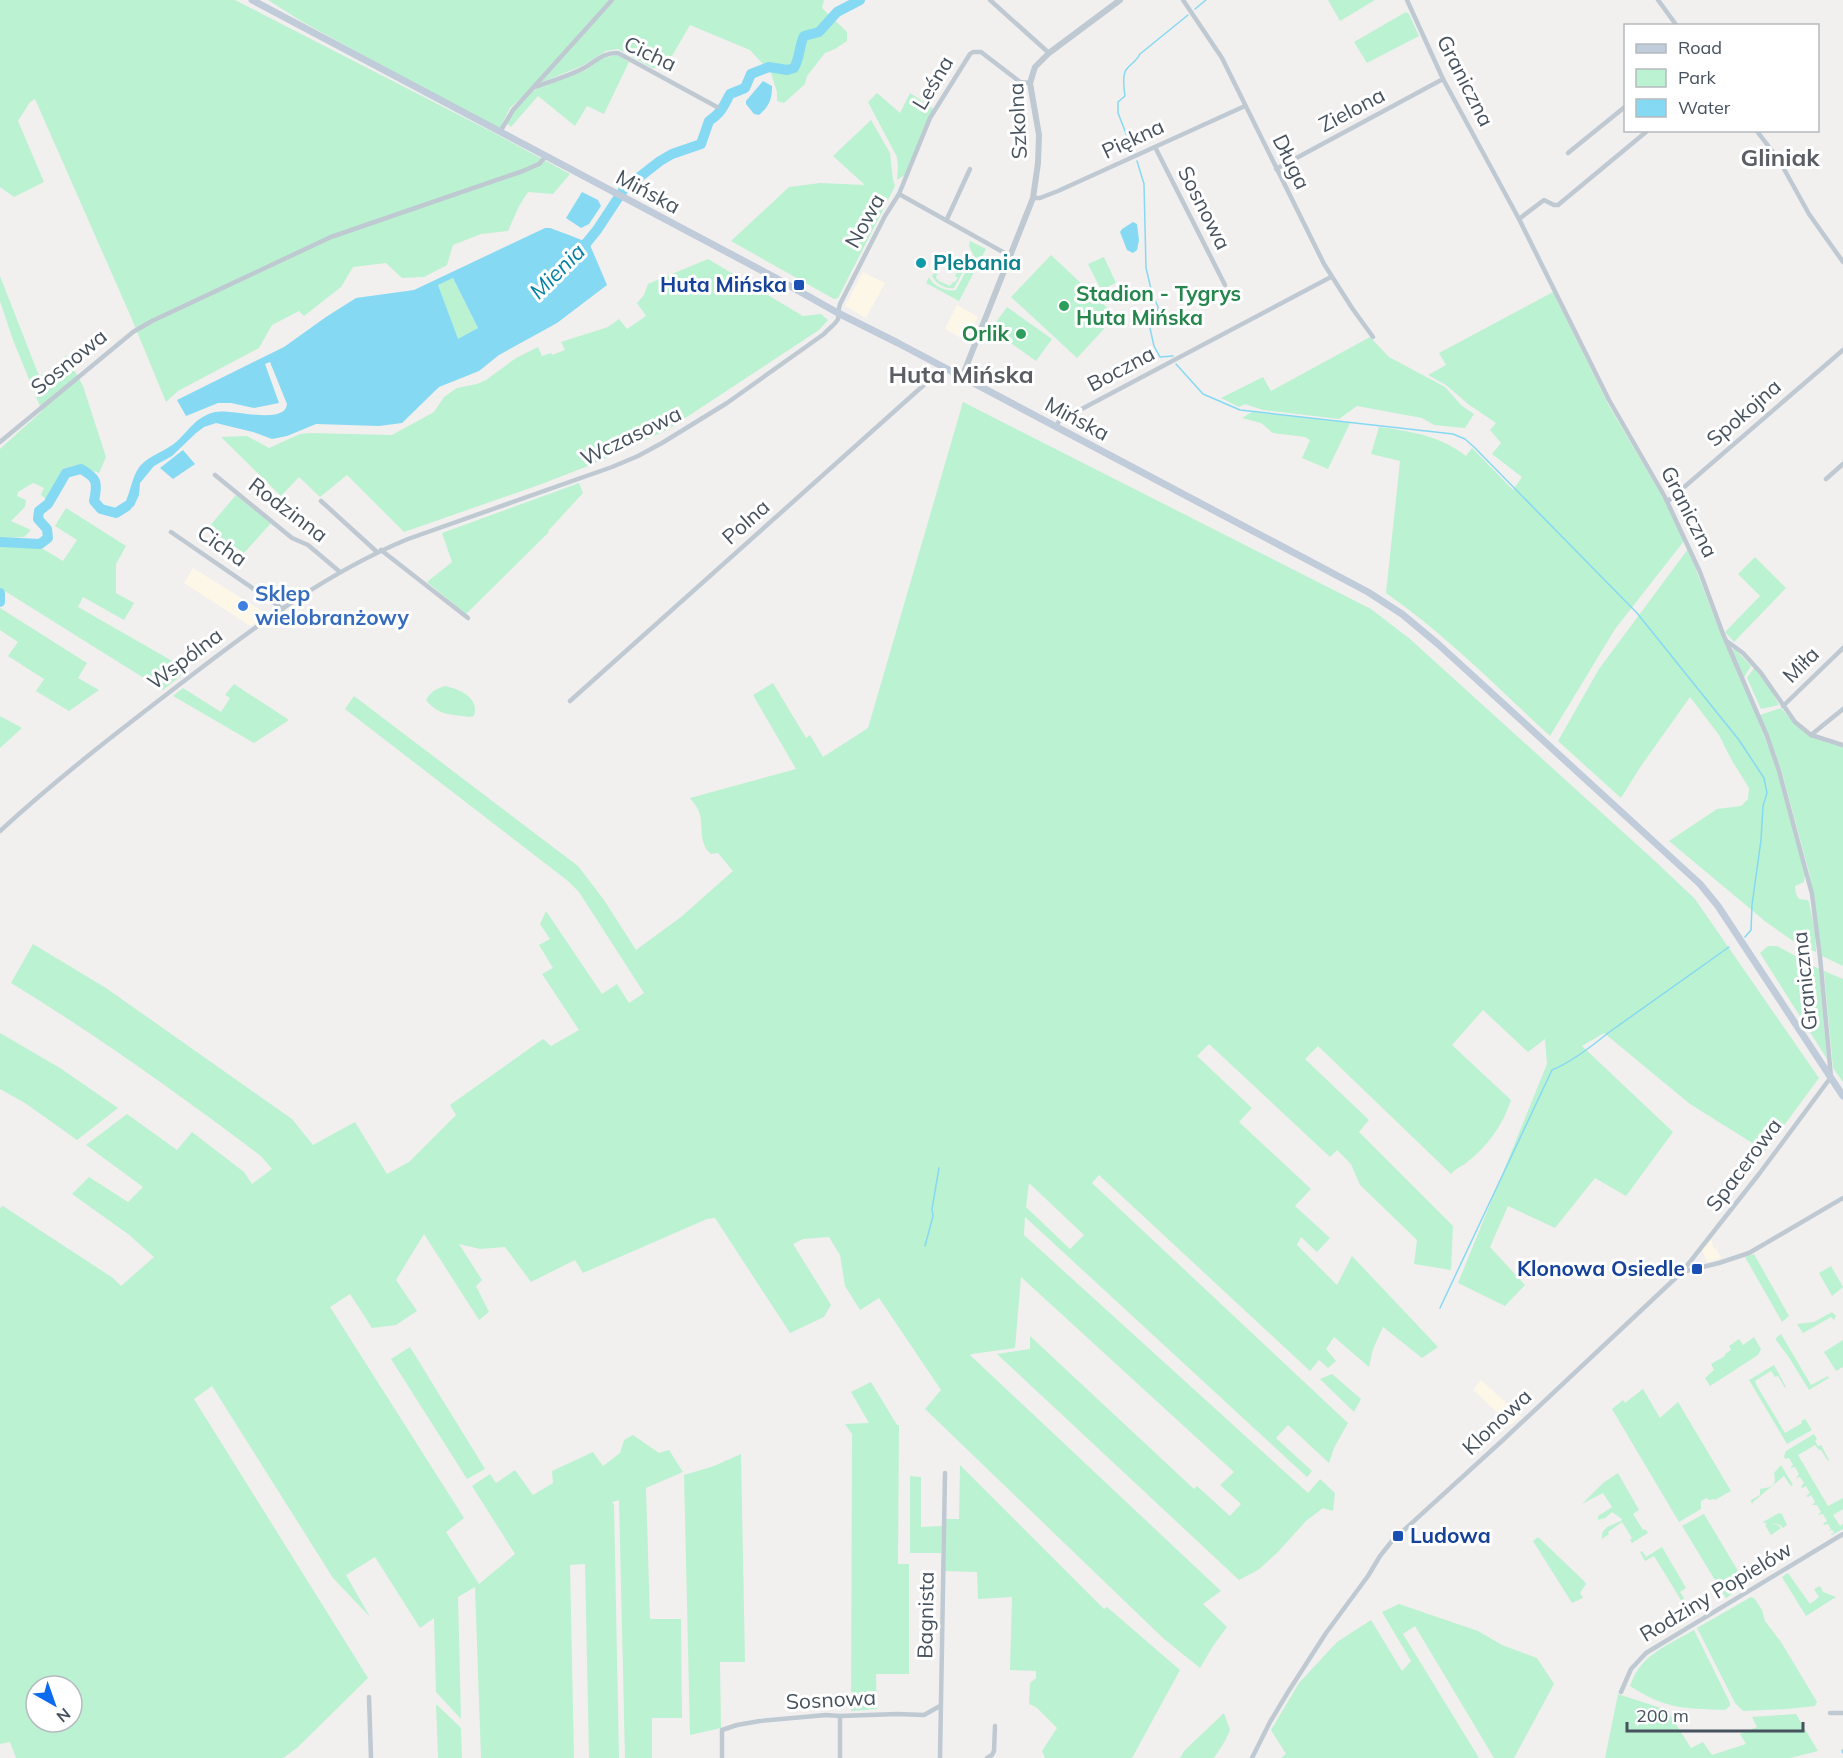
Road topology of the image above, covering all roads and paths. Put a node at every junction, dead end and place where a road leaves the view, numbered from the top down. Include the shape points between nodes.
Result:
1 (252, 0) edge
2 (612, 0) edge
3 (990, 0) edge
4 (1120, 0) edge
5 (1183, 0) edge
6 (1407, 0) edge
7 (1658, 0) edge
8 (1676, 24) edge
9 (1049, 53) junction
10 (1443, 80) junction
11 (1030, 83) junction
12 (535, 87) junction
13 (1245, 106) junction
14 (717, 107) dead end
15 (1624, 108) edge
16 (500, 132) junction
17 (1646, 132) edge
18 (1758, 132) edge
19 (1155, 147) junction
20 (1568, 153) dead end
21 (546, 156) junction
22 (970, 169) dead end
23 (1276, 169) junction
24 (898, 194) junction
25 (1033, 198) junction
26 (947, 219) junction
27 (1519, 219) junction
28 (1010, 256) junction
29 (1843, 262) edge
30 (1331, 277) junction
31 (1225, 285) dead end
32 (838, 313) junction
33 (1373, 337) dead end
34 (1843, 350) edge
35 (944, 367) junction
36 (963, 377) junction
37 (1056, 427) junction
38 (0, 442) edge
39 (1843, 464) edge
40 (215, 475) dead end
41 (1826, 479) dead end
42 (321, 501) dead end
43 (1668, 501) junction
44 (171, 532) dead end
45 (408, 538) joint
46 (379, 551) junction
47 (340, 572) junction
48 (283, 609) junction
49 (468, 618) dead end
50 (1727, 642) junction
51 (1843, 648) edge
52 (570, 700) dead end
53 (1783, 706) junction
54 (1843, 710) edge
55 (1811, 735) junction
56 (1843, 745) edge
57 (0, 831) edge
58 (1831, 1077) junction
59 (1843, 1096) edge
60 (1843, 1198) edge
61 (1682, 1272) junction
62 (945, 1473) dead end
63 (1843, 1534) edge
64 (1621, 1692) dead end
65 (369, 1697) dead end
66 (940, 1706) junction
67 (1830, 1713) dead end
68 (1843, 1713) edge
69 (840, 1716) junction
70 (995, 1725) dead end
71 (371, 1758) edge
72 (722, 1758) edge
73 (840, 1758) edge
74 (940, 1758) edge
75 (987, 1758) edge
76 (1252, 1758) edge

1 - 16 main road, Mińska
2 - 12 street
3 - 9 street
4 - 9 street, Szkolna
5 - 13 street, Długa via 1216,48
6 - 10 street, Graniczna
7 - 8 street
9 - 11 street, Szkolna via 1035,67
10 - 23 street, Zielona
10 - 27 street, Graniczna
11 - 24 street, Leśna via 1020,82 981,52 970,54 930,118
11 - 25 street, Szkolna via 1038,135
12 - 14 street, Cicha via 618,53
12 - 16 street via 513,110
13 - 19 street, Piękna
13 - 23 street, Długa
15 - 20 street
16 - 21 main road, Mińska
17 - 27 street via 1558,205 1544,200
18 - 29 street
19 - 25 street, Piękna via 1058,191
19 - 31 street, Sosnowa
21 - 32 main road, Mińska
21 - 38 street, Sosnowa via 523,171 331,237 173,311 133,332
22 - 26 street
23 - 30 street, Długa
24 - 26 street, Nowa
24 - 32 street, Nowa
25 - 28 street, Szkolna
26 - 28 street, Nowa
27 - 43 street, Graniczna via 1609,400
28 - 36 street, Szkolna
30 - 33 street, Długa
30 - 37 street, Boczna via 1100,398 1059,421
32 - 35 main road, Mińska
32 - 45 street, Wczasowa via 824,334 727,403 662,443 612,467
34 - 43 street, Spokojna
35 - 36 main road, Mińska
35 - 52 street, Polna
36 - 37 main road, Mińska
37 - 58 main road, Mińska via 1376,597 1413,623 1700,884
39 - 41 street
40 - 47 street, Rodzinna
42 - 46 street
43 - 50 street, Graniczna
44 - 48 street, Cicha
45 - 46 street, Wspólna
46 - 47 street, Wspólna
46 - 49 street
47 - 48 street, Wspólna
48 - 57 street, Wspólna via 114,734
50 - 53 street via 1761,673
50 - 58 street, Graniczna via 1779,771 1812,894
51 - 53 street, Miła
53 - 55 street
54 - 55 street
55 - 56 street
58 - 59 main road, Mińska
58 - 61 street, Spacerowa
60 - 61 street via 1749,1253
61 - 76 street, Klonowa via 1392,1541 1288,1692
62 - 66 street, Bagnista
63 - 64 street, Rodziny Popielów via 1646,1653 1631,1669
65 - 71 street
66 - 69 street, Sosnowa via 924,1715
66 - 74 street, Bagnista
67 - 68 street
69 - 72 street, Sosnowa via 826,1714 744,1723 722,1730
69 - 73 street
70 - 75 street via 994,1751

